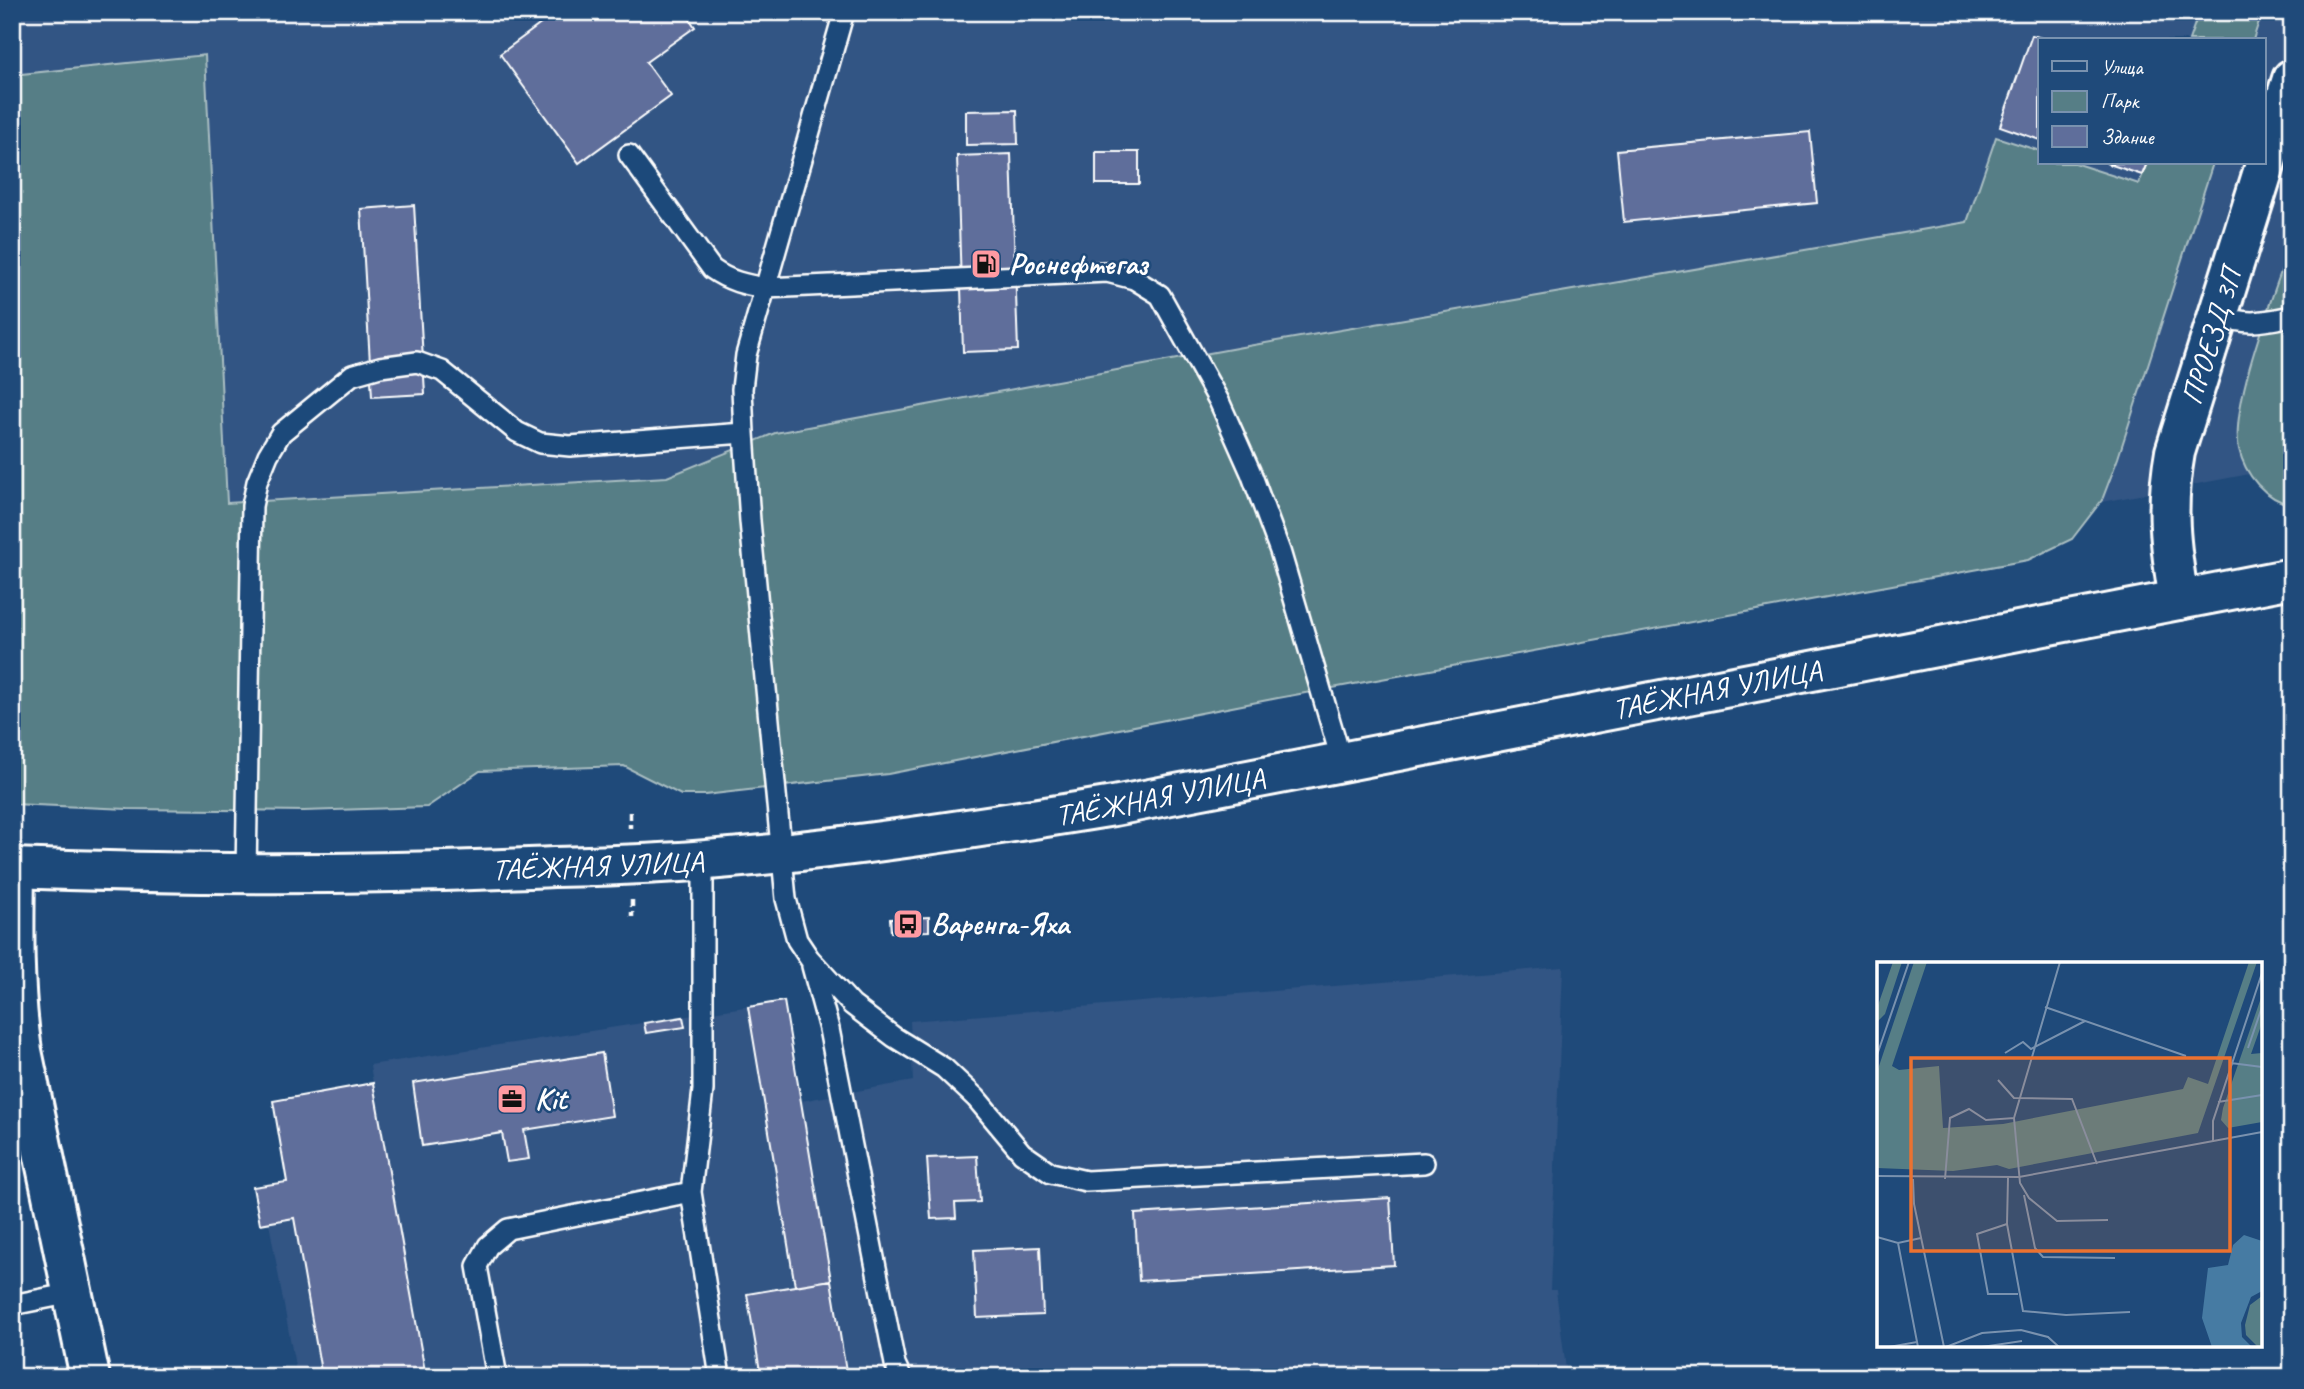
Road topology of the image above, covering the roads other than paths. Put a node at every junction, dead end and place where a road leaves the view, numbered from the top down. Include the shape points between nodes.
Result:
1 (844, 12) edge
2 (2292, 79) edge
3 (629, 155) dead end
4 (2266, 161) edge
5 (2265, 164) edge
6 (765, 288) junction
7 (2217, 315) junction
8 (2292, 316) edge
9 (744, 433) junction
10 (2292, 578) edge
11 (2179, 600) junction
12 (1342, 762) junction
13 (780, 854) junction
14 (703, 860) junction
15 (13, 868) edge
16 (246, 874) junction
17 (809, 958) junction
18 (1424, 1163) dead end
19 (691, 1192) junction
20 (72, 1293) junction
21 (12, 1305) edge
22 (90, 1377) edge
23 (497, 1377) edge
24 (720, 1377) edge
25 (901, 1377) edge

1 - 6 lane
2 - 4 main road, ПРОЕЗД 3П
3 - 6 lane via 712,269 740,284
5 - 7 main road, ПРОЕЗД 3П
6 - 9 lane via 746,355
6 - 12 lane via 1107,272 1134,279 1160,295 1219,401 1251,473 1280,551
7 - 8 lane via 2238,323
7 - 11 main road, ПРОЕЗД 3П via 2169,484 2170,545
9 - 13 lane
9 - 16 lane via 570,446 540,443 517,432 442,371 417,362 352,374 281,433 268,455 252,506
10 - 11 main road, ТАЁЖНАЯ УЛИЦА
11 - 12 main road, ТАЁЖНАЯ УЛИЦА
12 - 13 main road, ТАЁЖНАЯ УЛИЦА via 937,835
13 - 14 main road, ТАЁЖНАЯ УЛИЦА
13 - 17 lane via 790,917
14 - 16 main road, ТАЁЖНАЯ УЛИЦА via 430,872
14 - 19 lane via 703,1090
15 - 16 main road, ТАЁЖНАЯ УЛИЦА
15 - 20 main road via 15,1005
17 - 18 lane via 852,1005 944,1069 976,1098 1022,1153 1051,1173 1086,1181
17 - 25 lane via 829,1030
19 - 23 lane via 508,1229 488,1245 477,1266
19 - 24 lane
20 - 21 lane
20 - 22 main road

